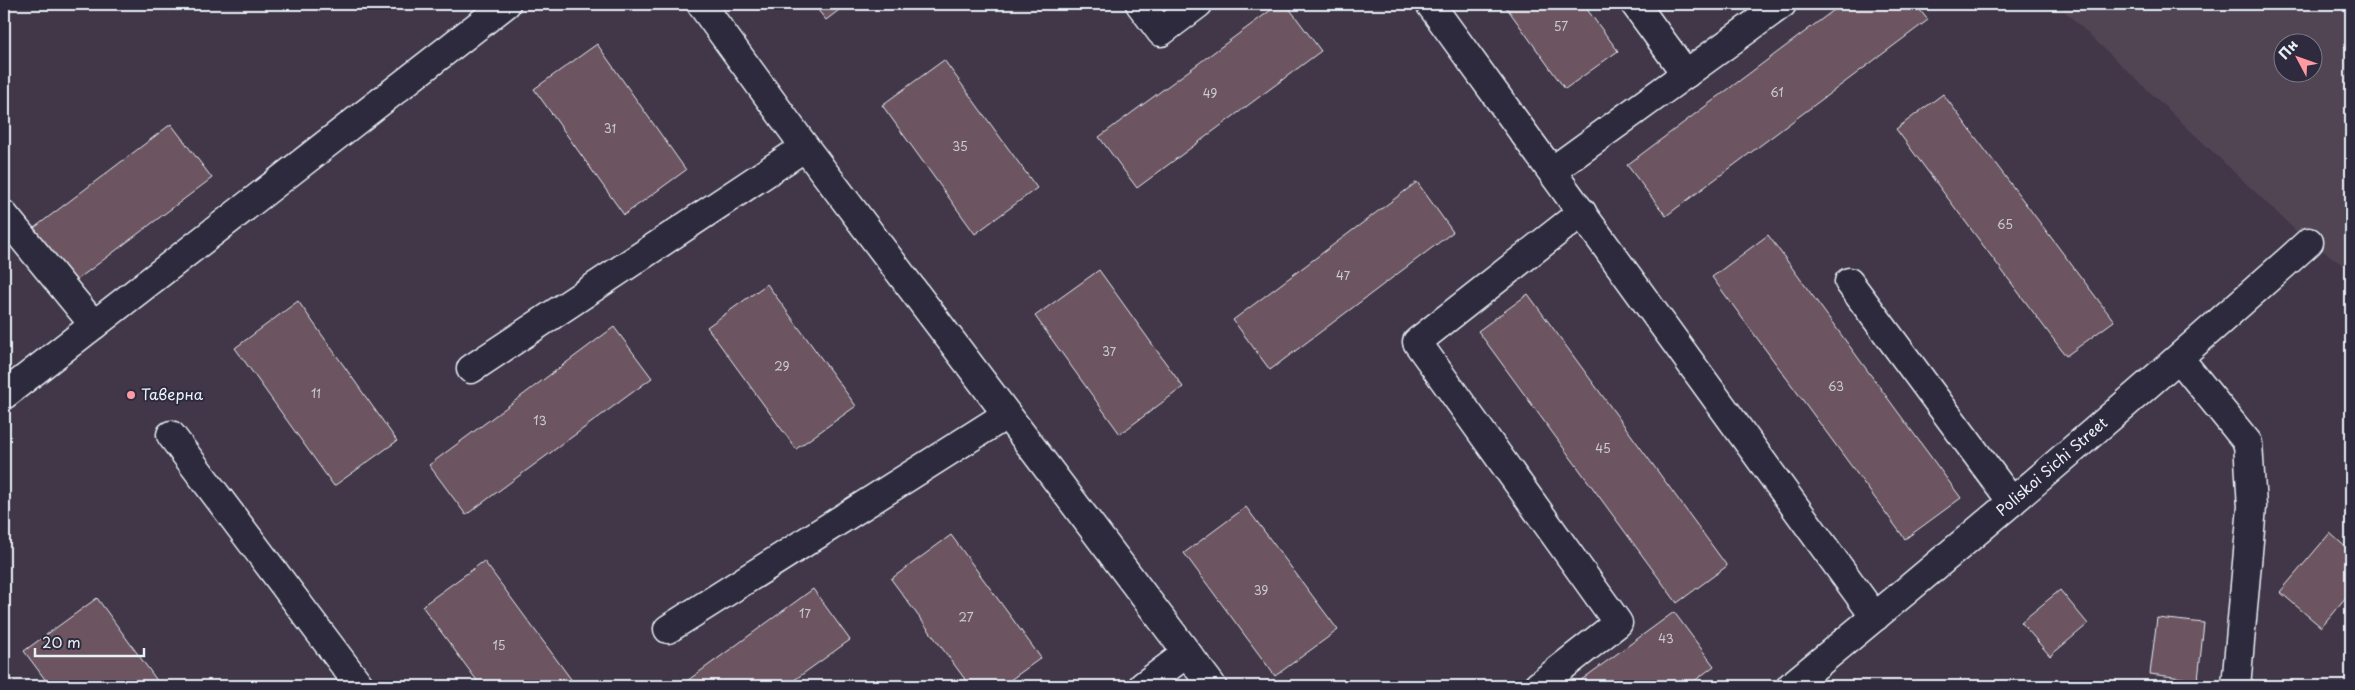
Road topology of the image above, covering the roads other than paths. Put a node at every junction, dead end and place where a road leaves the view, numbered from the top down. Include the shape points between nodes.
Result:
1 (506, 4) edge
2 (701, 4) edge
3 (1140, 4) edge
4 (1198, 4) edge
5 (1430, 4) edge
6 (1635, 4) edge
7 (1782, 4) edge
8 (1686, 74) junction
9 (805, 147) junction
10 (1552, 171) junction
11 (1582, 212) junction
12 (4, 215) edge
13 (2309, 242) dead end
14 (1849, 282) dead end
15 (94, 325) junction
16 (2179, 358) junction
17 (471, 369) dead end
18 (4, 395) edge
19 (1006, 415) junction
20 (171, 435) dead end
21 (2012, 502) junction
22 (1875, 617) junction
23 (668, 629) dead end
24 (1187, 652) junction
25 (360, 686) edge
26 (1143, 686) edge
27 (1212, 686) edge
28 (1538, 686) edge
29 (1791, 686) edge
30 (2236, 686) edge

1 - 15 street
2 - 9 street
3 - 4 street via 1161,32
5 - 10 street
6 - 8 street
7 - 8 street
8 - 10 street
9 - 17 street
9 - 19 street
10 - 11 street
11 - 22 street
11 - 28 street via 1417,342 1618,623
12 - 15 street
13 - 16 street, Poliskoi Sichi Street
14 - 21 street
15 - 18 street
16 - 21 street, Poliskoi Sichi Street
16 - 30 street via 2248,443 2252,507
19 - 23 street
19 - 24 street
20 - 25 street
21 - 22 street, Poliskoi Sichi Street
22 - 29 street, Poliskoi Sichi Street
24 - 26 street
24 - 27 street

